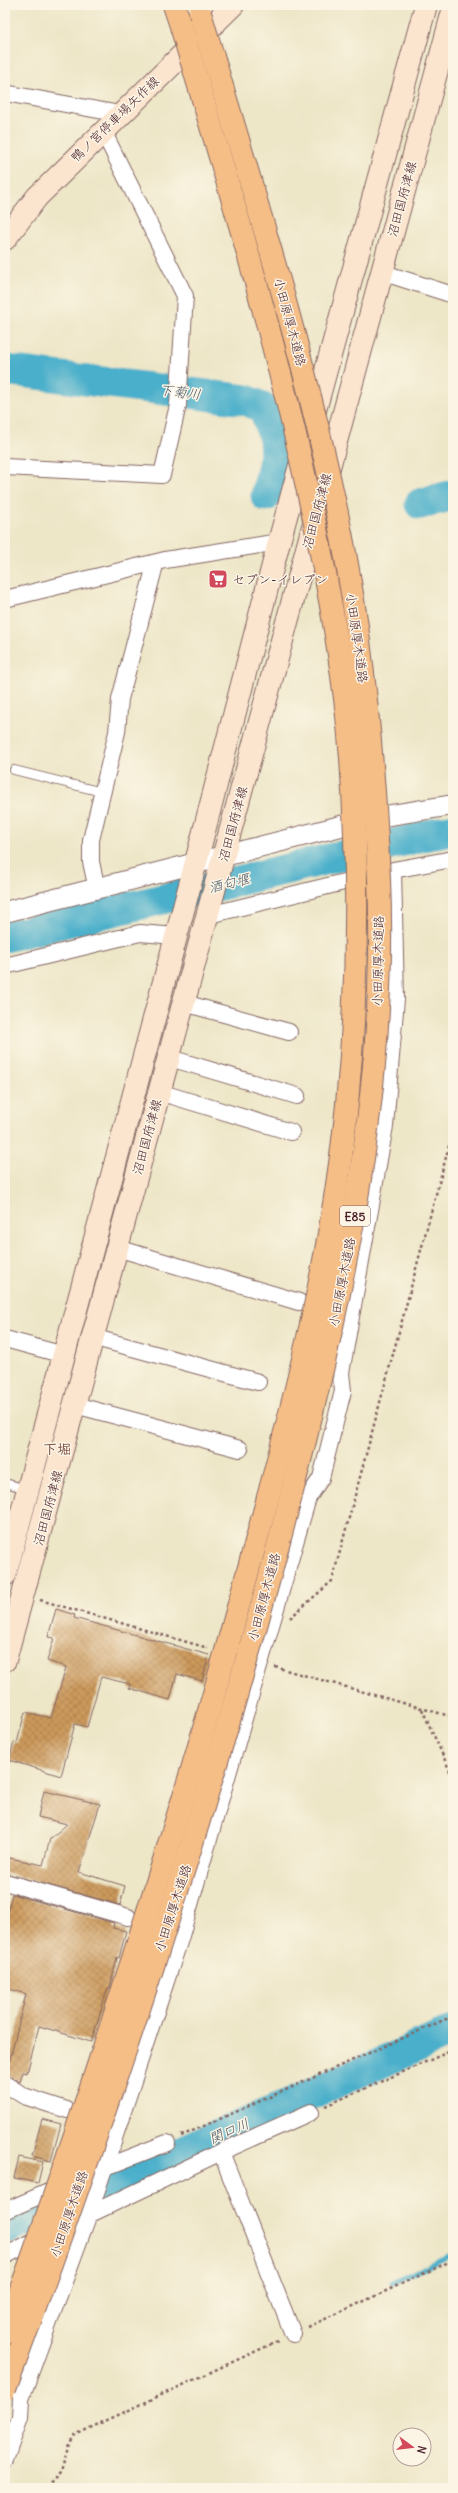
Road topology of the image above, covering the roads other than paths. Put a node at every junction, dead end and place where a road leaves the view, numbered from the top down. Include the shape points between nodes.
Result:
1 (174, 5) edge
2 (233, 5) edge
3 (426, 5) edge
4 (199, 9) edge
5 (453, 11) edge
6 (5, 93) edge
7 (120, 114) junction
8 (103, 131) junction
9 (5, 239) edge
10 (381, 272) junction
11 (453, 295) edge
12 (5, 467) edge
13 (279, 542) junction
14 (153, 564) junction
15 (5, 599) edge
16 (14, 770) dead end
17 (102, 792) junction
18 (453, 805) edge
19 (453, 859) edge
20 (224, 860) junction
21 (195, 868) junction
22 (393, 870) junction
23 (97, 889) junction
24 (210, 909) junction
25 (5, 912) edge
26 (176, 936) junction
27 (5, 966) edge
28 (184, 1003) junction
29 (289, 1032) dead end
30 (170, 1058) junction
31 (159, 1092) junction
32 (296, 1096) dead end
33 (291, 1132) dead end
34 (117, 1248) junction
35 (299, 1302) dead end
36 (92, 1337) junction
37 (5, 1339) edge
38 (64, 1355) junction
39 (258, 1382) dead end
40 (75, 1405) junction
41 (240, 1449) dead end
42 (5, 1483) edge
43 (27, 1490) junction
44 (5, 1575) edge
45 (5, 1660) edge
46 (5, 1882) edge
47 (128, 1917) dead end
48 (5, 2084) edge
49 (67, 2110) dead end
50 (311, 2112) road end
51 (167, 2143) road end
52 (221, 2152) junction
53 (104, 2170) junction
54 (5, 2211) edge
55 (89, 2214) junction
56 (5, 2256) edge
57 (5, 2333) edge
58 (293, 2334) road end
59 (5, 2389) edge
60 (5, 2460) edge

1 - 57 highway, 小田原厚木道路 / E85, bridge via 287,395 323,561 340,658 351,755 357,888 354,1017 347,1109 327,1247 298,1385 221,1673 160,1874 35,2252
2 - 7 main road, 鴨ノ宮停車場矢作線
3 - 13 main road, 沼田国府津線
4 - 59 highway, 小田原厚木道路 / E85, bridge via 309,391 344,550 372,760 379,884 380,988 371,1110 349,1253 319,1391 242,1678 179,1891 69,2218
5 - 10 main road, 沼田国府津線
6 - 7 street
7 - 8 main road, 鴨ノ宮停車場矢作線
8 - 9 main road, 鴨ノ宮停車場矢作線 via 37,197
8 - 12 street via 185,296 178,405 162,475
10 - 11 street
10 - 20 main road, 沼田国府津線
13 - 14 street
13 - 21 main road, 沼田国府津線
14 - 15 street
14 - 17 street via 154,570 140,629 120,699 117,732
16 - 17 lane
17 - 23 street via 91,840 91,862
18 - 20 street via 372,818
19 - 22 street
20 - 21 street
20 - 24 main road, 沼田国府津線
21 - 23 street
21 - 26 main road, 沼田国府津線
22 - 24 street
22 - 53 street via 396,999 385,1126 341,1372 344,1391 321,1478 308,1498 180,1939
23 - 25 street
24 - 28 main road, 沼田国府津線
26 - 27 street via 140,934
26 - 38 main road, 沼田国府津線
28 - 29 street
28 - 30 main road, 沼田国府津線
30 - 31 main road, 沼田国府津線
30 - 32 street
31 - 33 street
31 - 34 main road, 沼田国府津線
34 - 35 street
34 - 36 main road, 沼田国府津線
36 - 39 street
36 - 40 main road, 沼田国府津線
37 - 38 street
38 - 43 main road, 沼田国府津線
40 - 41 street
40 - 45 main road, 沼田国府津線
42 - 43 lane
43 - 44 main road, 沼田国府津線
46 - 47 street
48 - 49 street via 24,2096
50 - 52 street
51 - 53 street
52 - 55 street
52 - 58 street
53 - 54 street
53 - 55 street
55 - 56 street
55 - 60 street via 21,2398 20,2418

